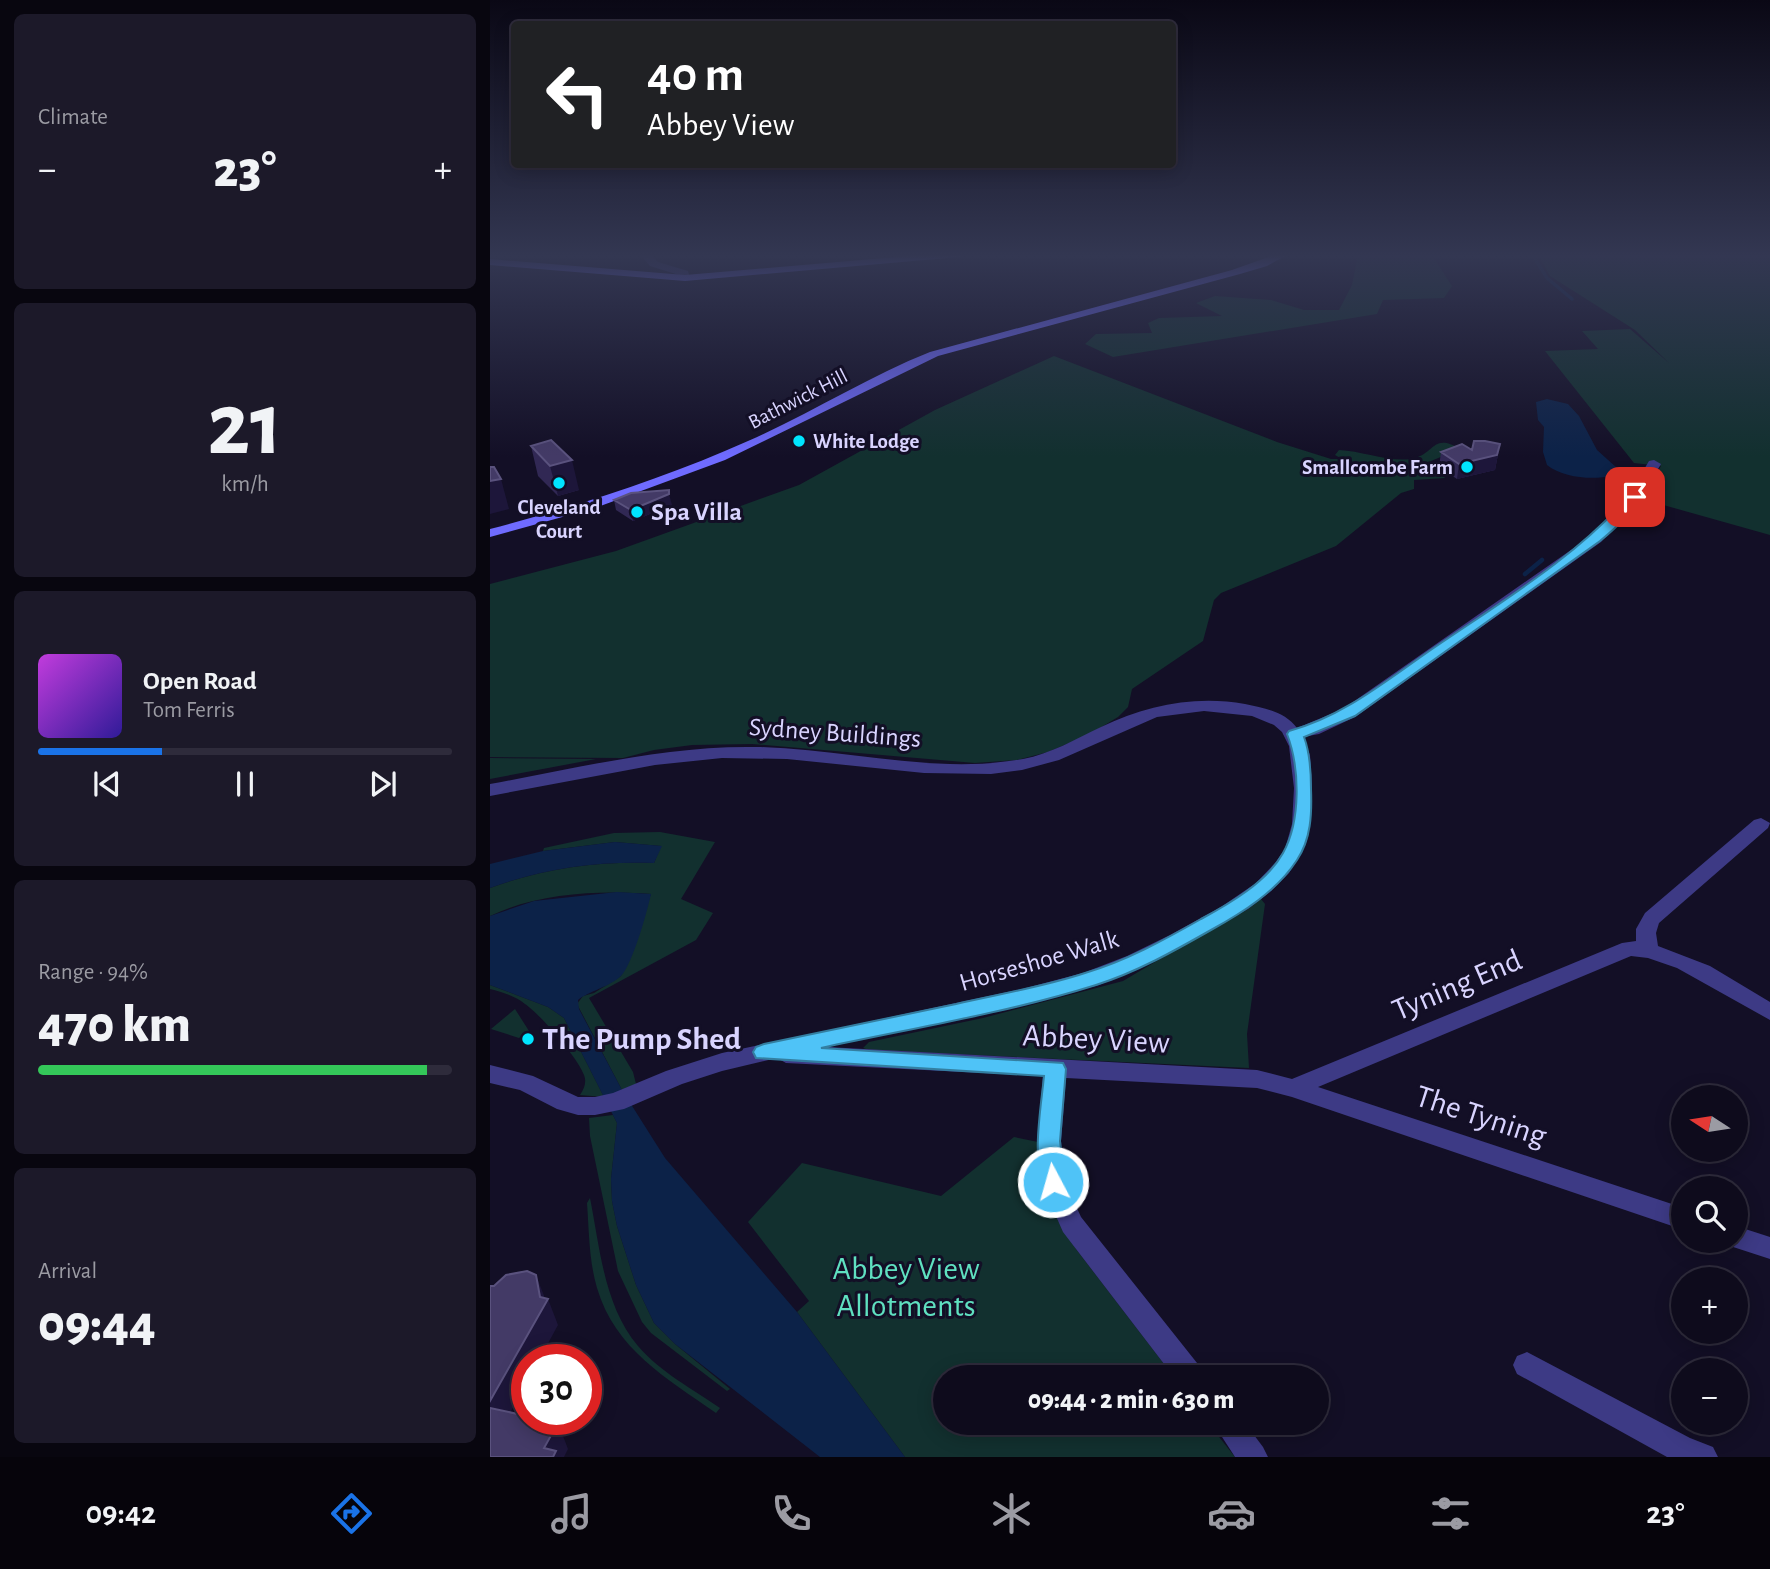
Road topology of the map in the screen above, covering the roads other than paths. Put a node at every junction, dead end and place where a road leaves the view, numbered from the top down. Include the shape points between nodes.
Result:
1 (1052, 322) edge
2 (1654, 464) dead end
3 (490, 533) edge
4 (1295, 734) junction
5 (490, 790) edge
6 (1761, 824) dead end
7 (1648, 949) junction
8 (1770, 1012) edge
9 (764, 1052) junction
10 (1055, 1069) junction
11 (490, 1074) edge
12 (1257, 1079) joint
13 (1293, 1088) junction
14 (1671, 1215) edge
15 (1748, 1241) edge
16 (1770, 1248) edge
17 (1182, 1365) edge
18 (1527, 1365) dead end
19 (1237, 1435) edge
20 (1254, 1457) edge
21 (1703, 1457) edge

1 - 3 street, Bathwick Hill via 934,354 703,463
2 - 4 street via 1615,521 1551,572 1349,713
4 - 5 street, Sydney Buildings via 1287,725 1253,711 1203,707 1140,716 1050,758 1019,766 973,768 759,751 715,752
4 - 9 street, Horseshoe Walk via 1303,774 1299,837 1276,874 1235,908 1153,954 1092,979
6 - 7 street via 1652,918 1646,925
7 - 8 street, Tyning End via 1674,957
7 - 13 street, Tyning End via 1618,951
9 - 10 street, Abbey View
9 - 11 street, Horseshoe Walk via 674,1077 595,1106 578,1106 525,1082
10 - 12 street, Abbey View
10 - 17 street via 1049,1141 1053,1182 1072,1224
12 - 13 street, The Tyning
13 - 14 street, The Tyning
15 - 16 street
18 - 21 street
19 - 20 street

